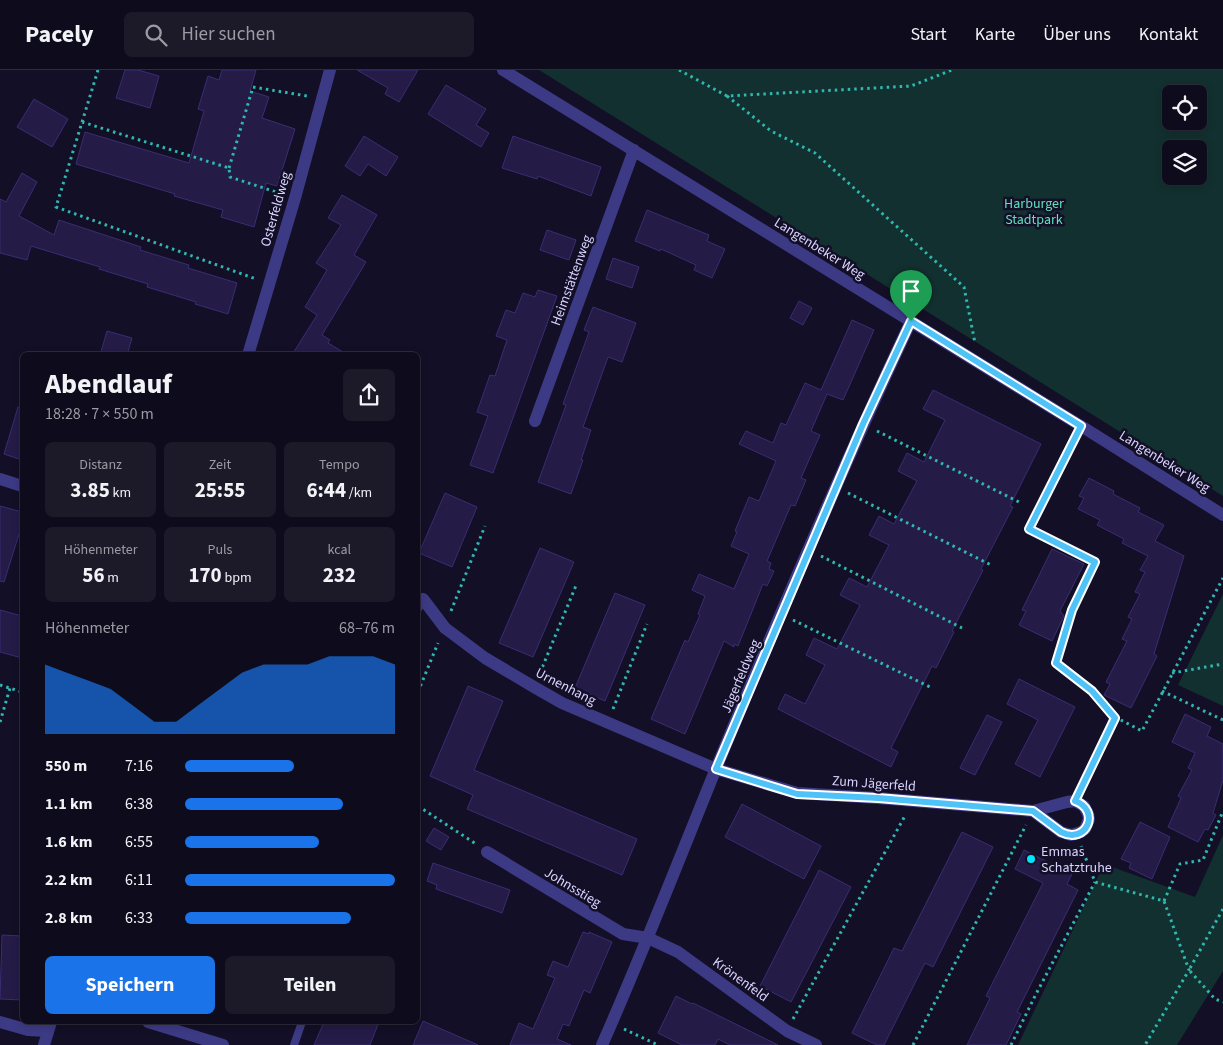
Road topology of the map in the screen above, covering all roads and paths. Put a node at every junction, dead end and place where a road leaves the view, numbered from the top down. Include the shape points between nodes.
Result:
1 (98, 70) edge
2 (330, 70) edge
3 (502, 70) edge
4 (680, 70) edge
5 (952, 70) edge
6 (727, 96) junction
7 (321, 99) junction
8 (82, 122) junction
9 (634, 150) junction
10 (229, 168) junction
11 (295, 198) junction
12 (269, 284) junction
13 (911, 321) junction
14 (249, 352) edge
15 (979, 363) junction
16 (535, 421) dead end
17 (863, 424) junction
18 (1081, 426) junction
19 (0, 479) edge
20 (20, 485) edge
21 (836, 487) junction
22 (1019, 502) dead end
23 (1223, 515) edge
24 (810, 550) junction
25 (993, 566) dead end
26 (1223, 578) edge
27 (577, 583) dead end
28 (420, 604) edge
29 (782, 615) junction
30 (647, 624) dead end
31 (962, 628) dead end
32 (1223, 664) edge
33 (1172, 674) junction
34 (0, 685) edge
35 (534, 687) junction
36 (10, 688) junction
37 (932, 688) dead end
38 (20, 691) edge
39 (1162, 691) junction
40 (1115, 718) junction
41 (1223, 720) edge
42 (0, 722) edge
43 (608, 722) junction
44 (716, 769) junction
45 (914, 800) junction
46 (1075, 801) junction
47 (420, 807) edge
48 (1033, 811) junction
49 (1223, 811) edge
50 (1076, 835) junction
51 (487, 852) joint
52 (1095, 882) junction
53 (1164, 901) junction
54 (1223, 909) edge
55 (648, 938) junction
56 (1189, 970) junction
57 (1223, 1002) edge
58 (0, 1022) edge
59 (612, 1023) junction
60 (155, 1024) edge
61 (301, 1024) edge
62 (50, 1027) edge
63 (786, 1031) junction
64 (44, 1045) edge
65 (223, 1045) edge
66 (294, 1045) edge
67 (602, 1045) edge
68 (658, 1045) edge
69 (816, 1045) edge
70 (913, 1045) edge
71 (1011, 1045) edge
72 (1145, 1045) edge

1 - 8 path
2 - 7 street, Osterfeldweg
3 - 9 street, Langenbeker Weg
4 - 6 path
5 - 6 path via 911,86
6 - 15 path via 771,131 815,152 964,287
7 - 10 path via 253,86
7 - 11 street, Osterfeldweg
8 - 10 path
8 - 12 path via 56,207
9 - 13 street, Langenbeker Weg
9 - 16 street, Heimstättenweg
10 - 11 path via 230,177
11 - 12 street, Osterfeldweg
12 - 14 street, Osterfeldweg
13 - 15 street, Langenbeker Weg
13 - 17 street, Jägerfeldweg
15 - 18 street, Langenbeker Weg
17 - 21 street, Jägerfeldweg
17 - 22 path
18 - 23 street, Langenbeker Weg
18 - 40 path via 1029,529 1095,562 1072,610 1056,663 1092,691
19 - 20 street
21 - 24 street, Jägerfeldweg
21 - 25 path
24 - 29 street, Jägerfeldweg
24 - 31 path
26 - 33 path
27 - 35 path
28 - 35 street, Urnenhang via 485,658
29 - 37 path
29 - 44 street, Jägerfeldweg
30 - 43 path
32 - 33 path
33 - 39 path
34 - 36 path
35 - 43 street, Urnenhang
36 - 38 path
36 - 42 path
39 - 40 path via 1142,732
39 - 41 path
40 - 46 path
43 - 44 street, Urnenhang
44 - 45 street, Zum Jägerfeld via 797,794
44 - 55 street, Jägerfeldweg
45 - 48 street, Zum Jägerfeld
45 - 63 path
46 - 48 street, Zum Jägerfeld
46 - 50 street via 1084,806 1089,819 1085,829
47 - 51 path
48 - 50 street via 1061,832
48 - 70 path
49 - 53 path via 1203,860 1180,864
50 - 52 path
51 - 55 street, Johnsstieg via 623,934
52 - 53 path
52 - 71 path
53 - 56 path
54 - 56 path
55 - 59 street, Jägerfeldweg
55 - 63 street, Krönenfeld via 678,952
56 - 57 path via 1215,999
56 - 72 path
58 - 62 street via 28,1030
59 - 67 street, Jägerfeldweg
59 - 68 path
60 - 65 street
61 - 66 lane
62 - 64 street
63 - 69 street, Krönenfeld

